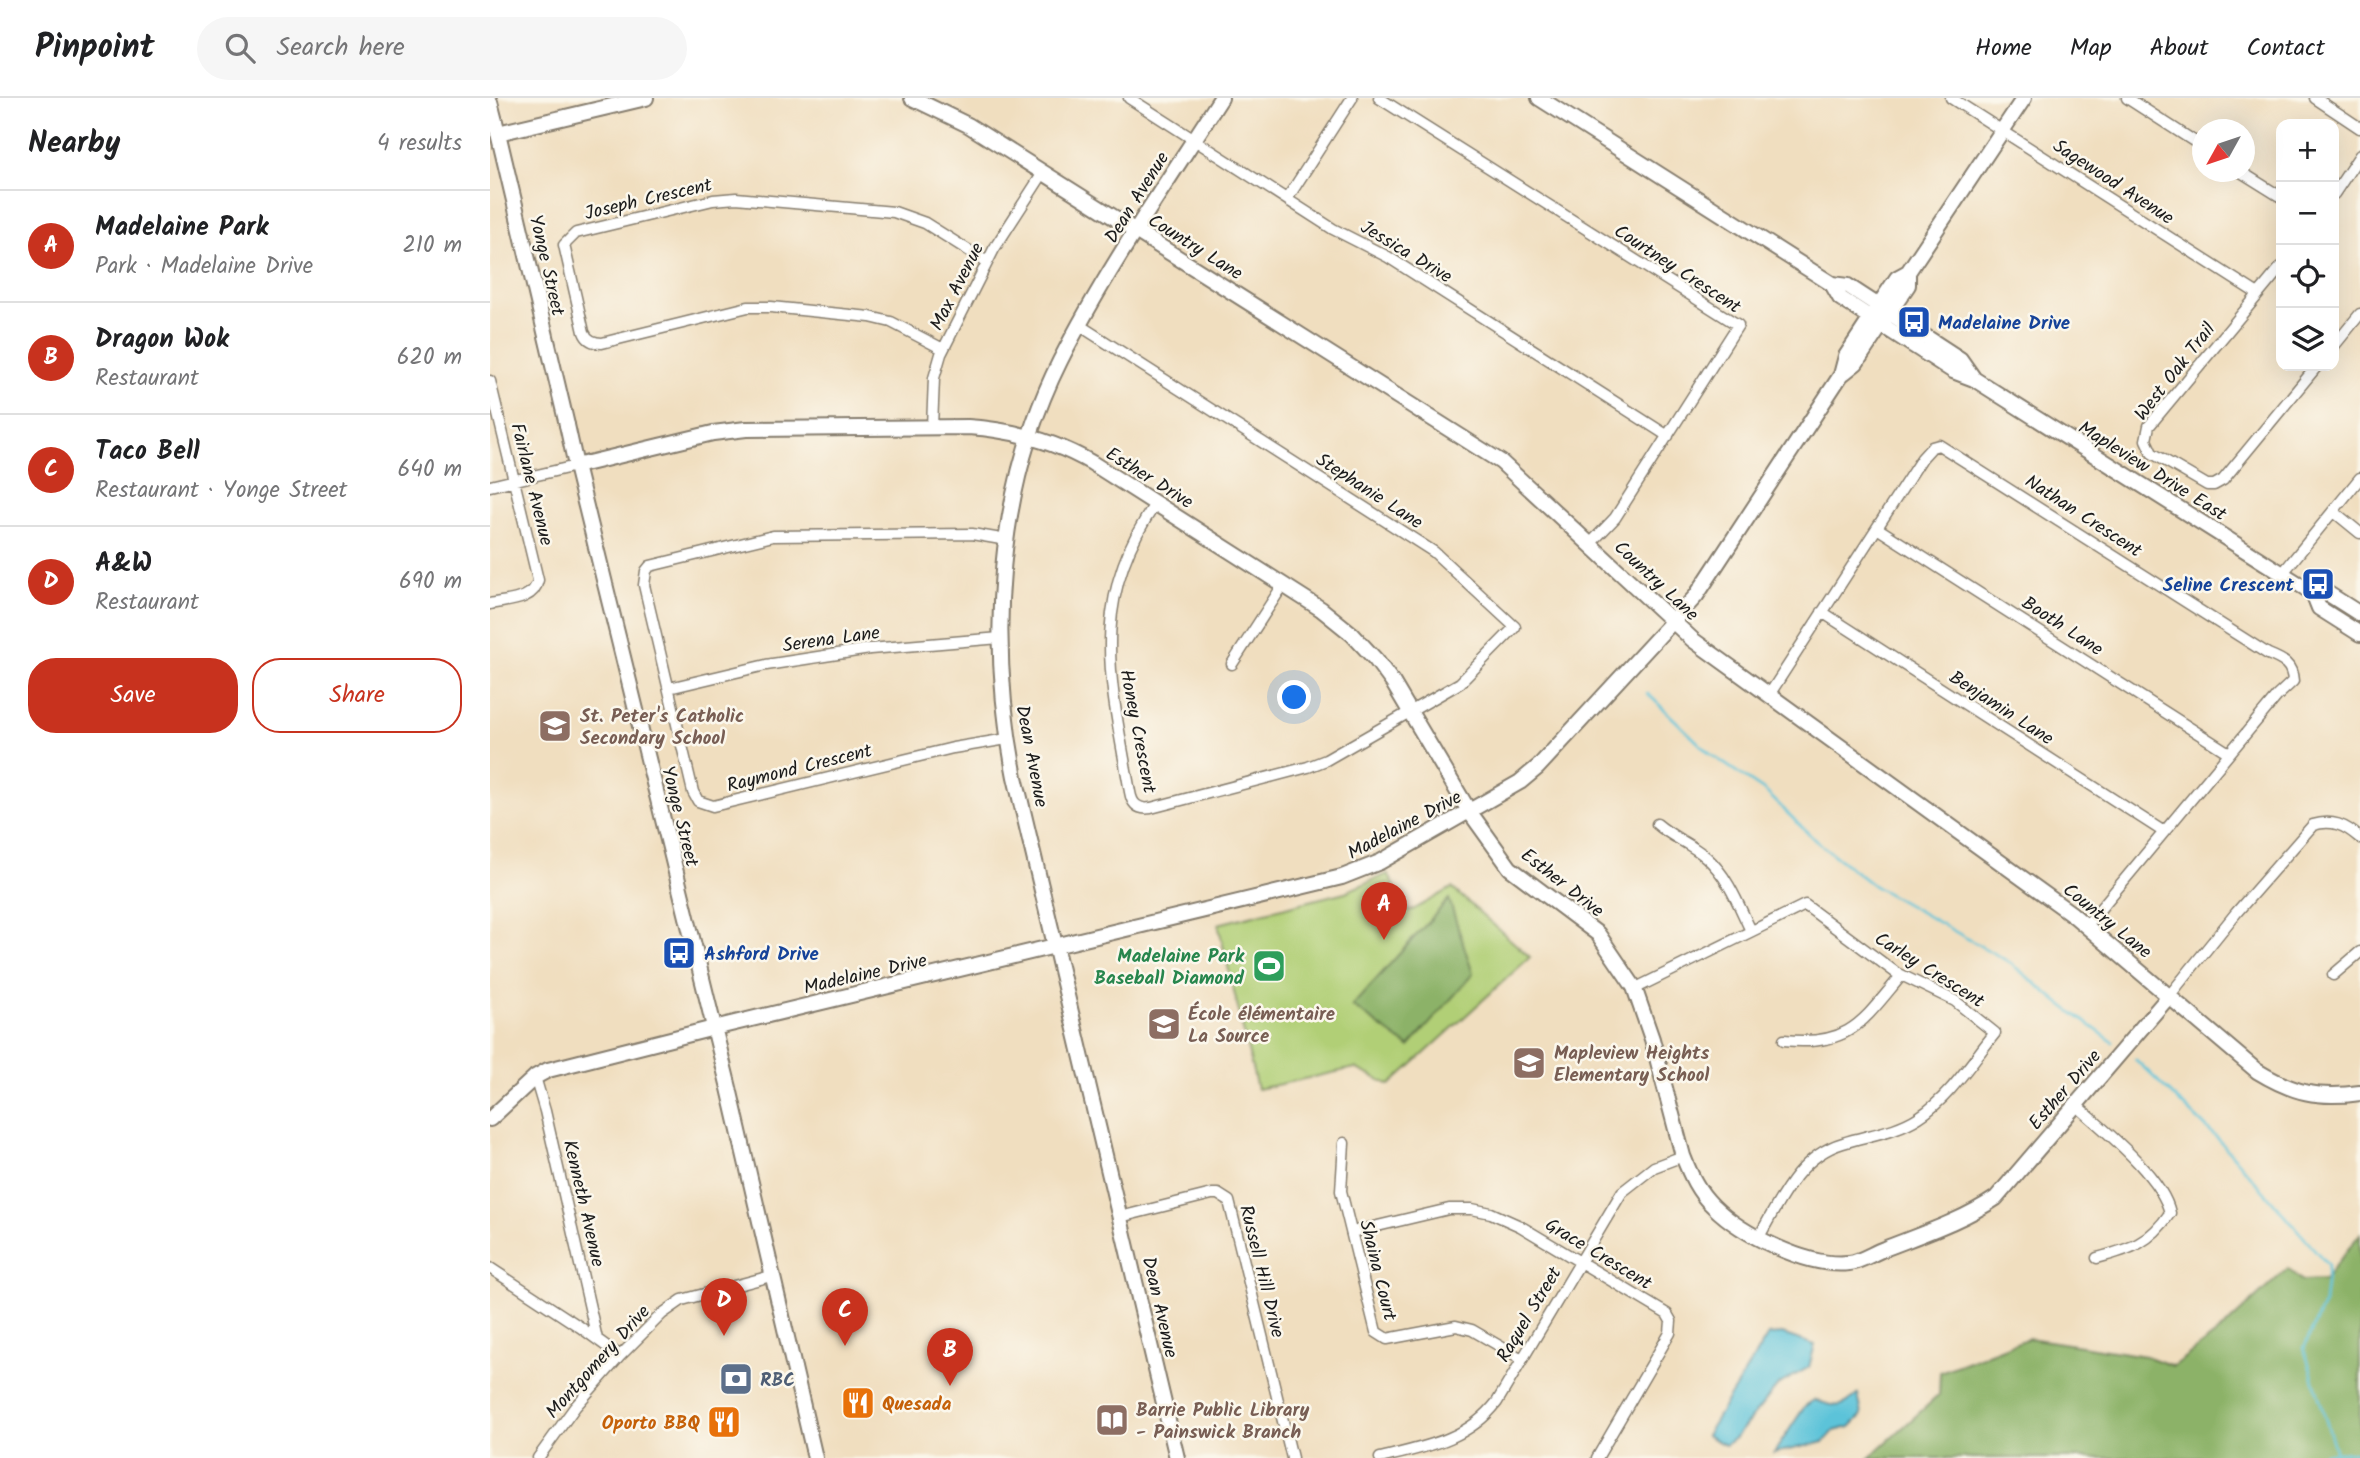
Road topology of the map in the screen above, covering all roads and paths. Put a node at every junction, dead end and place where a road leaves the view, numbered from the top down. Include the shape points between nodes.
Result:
1 (646, 98) edge
2 (912, 98) edge
3 (1129, 98) edge
4 (1221, 98) edge
5 (1352, 98) edge
6 (1379, 98) edge
7 (1539, 98) edge
8 (1951, 98) edge
9 (2024, 98) edge
10 (2127, 98) edge
11 (2315, 98) edge
12 (490, 102) edge
13 (2360, 128) edge
14 (2003, 131) junction
15 (494, 134) edge
16 (1194, 140) junction
17 (2192, 140) edge
18 (2360, 155) edge
19 (1043, 173) junction
20 (2255, 181) edge
21 (2339, 186) edge
22 (2276, 194) edge
23 (1287, 199) junction
24 (1137, 231) junction
25 (988, 262) junction
26 (2276, 273) edge
27 (2258, 294) junction
28 (2360, 314) edge
29 (1880, 315) junction
30 (1079, 325) junction
31 (2339, 340) edge
32 (943, 349) junction
33 (2313, 371) edge
34 (490, 380) edge
35 (932, 427) junction
36 (1030, 436) junction
37 (1668, 436) junction
38 (576, 466) junction
39 (2360, 478) edge
40 (513, 481) junction
41 (490, 486) edge
42 (1156, 503) junction
43 (2333, 512) junction
44 (1877, 528) junction
45 (2360, 533) edge
46 (1006, 540) junction
47 (1590, 544) junction
48 (2283, 574) junction
49 (1283, 585) junction
50 (2312, 593) junction
51 (490, 604) edge
52 (1822, 612) junction
53 (2360, 614) edge
54 (1673, 622) junction
55 (2360, 634) edge
56 (1000, 638) junction
57 (1232, 664) dead end
58 (669, 688) junction
59 (1769, 695) junction
60 (1410, 712) junction
61 (1007, 738) junction
62 (2229, 753) junction
63 (1469, 811) junction
64 (1657, 824) dead end
65 (2164, 832) junction
66 (2360, 838) edge
67 (2086, 926) junction
68 (1751, 931) junction
69 (1055, 947) junction
70 (2360, 952) edge
71 (2333, 975) dead end
72 (1901, 976) junction
73 (1634, 989) junction
74 (2169, 996) junction
75 (714, 1028) junction
76 (1784, 1040) dead end
77 (535, 1077) junction
78 (2360, 1093) edge
79 (2076, 1105) junction
80 (490, 1119) edge
81 (1345, 1143) dead end
82 (1683, 1156) junction
83 (1120, 1217) junction
84 (1352, 1232) junction
85 (1759, 1237) junction
86 (2097, 1258) dead end
87 (1580, 1262) junction
88 (490, 1268) edge
89 (771, 1276) junction
90 (597, 1339) junction
91 (620, 1356) junction
92 (1522, 1359) junction
93 (1405, 1455) edge
94 (538, 1458) edge
95 (815, 1458) edge
96 (1177, 1458) edge
97 (1292, 1458) edge
98 (1380, 1458) edge
99 (1597, 1458) edge

1 - 15 street
2 - 19 street, Country Lane via 957,118
3 - 16 street, Jessica Drive
4 - 16 street, Dean Avenue
5 - 23 street
6 - 37 street, Courtney Crescent via 1738,325
7 - 29 street, Mapleview Drive East via 1832,284 1848,286
8 - 14 street, Sagewood Avenue
9 - 14 street, Madelaine Drive
10 - 17 street
11 - 13 street
12 - 15 street, Yonge Street
14 - 27 street, Sagewood Avenue
14 - 29 street, Madelaine Drive via 1908,272 1908,285
15 - 38 street, Yonge Street
16 - 23 street, Jessica Drive
16 - 24 street, Dean Avenue
18 - 21 street
19 - 24 street, Country Lane
19 - 25 street, Max Avenue
20 - 22 street
23 - 37 street, Jessica Drive via 1388,257
24 - 30 street, Dean Avenue
24 - 47 street, Country Lane via 1497,458
25 - 32 street, Max Avenue
25 - 32 street, Joseph Crescent via 925,223 894,212 736,198 576,233 564,245 584,332 595,342 748,307 771,307 891,322
26 - 27 street, West Oak Trail
27 - 33 street, West Oak Trail via 2149,426 2146,440 2152,453 2214,485 2223,480
28 - 31 street
29 - 48 street, Mapleview Drive East via 1960,359 1974,379
29 - 54 street, Madelaine Drive via 1846,356 1841,375 1696,596
30 - 36 street, Dean Avenue
30 - 60 street, Stephanie Lane via 1429,549 1515,626 1465,680
32 - 35 street, Max Avenue via 934,375
34 - 40 street, Fairlane Avenue
35 - 36 street, Esther Drive via 984,428
35 - 38 street, Esther Drive via 731,430
36 - 42 street, Esther Drive via 1086,459
36 - 46 street, Dean Avenue
37 - 47 street, Courtney Crescent via 1615,518
38 - 40 street
38 - 75 street, Yonge Street
39 - 43 street
40 - 41 street
40 - 51 street, Fairlane Avenue via 537,588 531,595
42 - 49 street, Esther Drive
42 - 60 street, Honey Crescent via 1124,564 1109,631 1111,682 1135,804 1151,808 1313,766
43 - 45 street
43 - 48 street
44 - 52 street, Nathan Crescent
44 - 62 street, Booth Lane
44 - 62 street, Nathan Crescent via 1927,451 1939,445 2286,662 2293,681
46 - 56 street, Dean Avenue
46 - 58 street, Raymond Crescent via 972,534 773,536 650,566 644,585
47 - 54 street, Country Lane
48 - 50 street, Mapleview Drive East
49 - 57 street
49 - 60 street, Esther Drive via 1358,640 1390,677
50 - 53 street, Mapleview Drive East via 2328,593
50 - 55 street, Mapleview Drive East via 2319,608
52 - 59 street, Nathan Crescent
52 - 65 street, Benjamin Lane
54 - 59 street, Country Lane
54 - 63 street, Madelaine Drive via 1534,771
56 - 58 street, Serena Lane via 844,653 766,665
56 - 61 street, Dean Avenue
58 - 61 street, Raymond Crescent via 693,792 698,801 709,805
59 - 67 street, Country Lane
60 - 63 street, Esther Drive
61 - 69 street, Dean Avenue
62 - 65 street, Nathan Crescent
63 - 69 street, Madelaine Drive via 1355,873
63 - 73 street, Esther Drive via 1510,868 1598,934
64 - 68 street via 1714,864
65 - 67 street, Nathan Crescent
66 - 74 street, Esther Drive via 2326,820 2313,825
67 - 74 street, Country Lane
68 - 72 street, Carley Crescent via 1805,905
68 - 73 street, Carley Crescent
69 - 75 street, Madelaine Drive
69 - 83 street, Dean Avenue
70 - 71 street
72 - 76 street via 1850,1032 1813,1041
72 - 85 street, Carley Crescent via 1955,1001 1995,1033 1920,1117 1834,1146 1809,1161
73 - 82 street, Esther Drive
74 - 78 street, Country Lane via 2281,1086 2312,1095
74 - 79 street, Esther Drive
75 - 77 street via 558,1066
75 - 89 street, Yonge Street
77 - 80 street
77 - 90 street, Kenneth Avenue
79 - 85 street, Esther Drive via 1996,1198 1973,1213 1850,1263 1795,1255
79 - 86 street via 2132,1156 2167,1199 2170,1213 2161,1227 2133,1248
81 - 84 street, Shaina Court via 1341,1191
82 - 85 street, Esther Drive via 1712,1205
82 - 87 street, Raquel Street via 1654,1167 1629,1186
83 - 96 street, Dean Avenue
83 - 97 street, Russell Hill Drive via 1212,1194 1228,1201
84 - 87 street, Grace Crescent via 1437,1211 1472,1209 1509,1220
84 - 92 street, Shaina Court via 1374,1326 1381,1337 1392,1339 1456,1325
87 - 92 street, Raquel Street
87 - 99 street, Grace Crescent via 1660,1309 1671,1321 1670,1333
88 - 90 street
89 - 91 street, Montgomery Drive via 682,1300
89 - 95 street, Yonge Street
90 - 91 street
91 - 94 street, Montgomery Drive
92 - 93 street, Raquel Street via 1481,1420 1449,1440
93 - 98 street, Raquel Street

